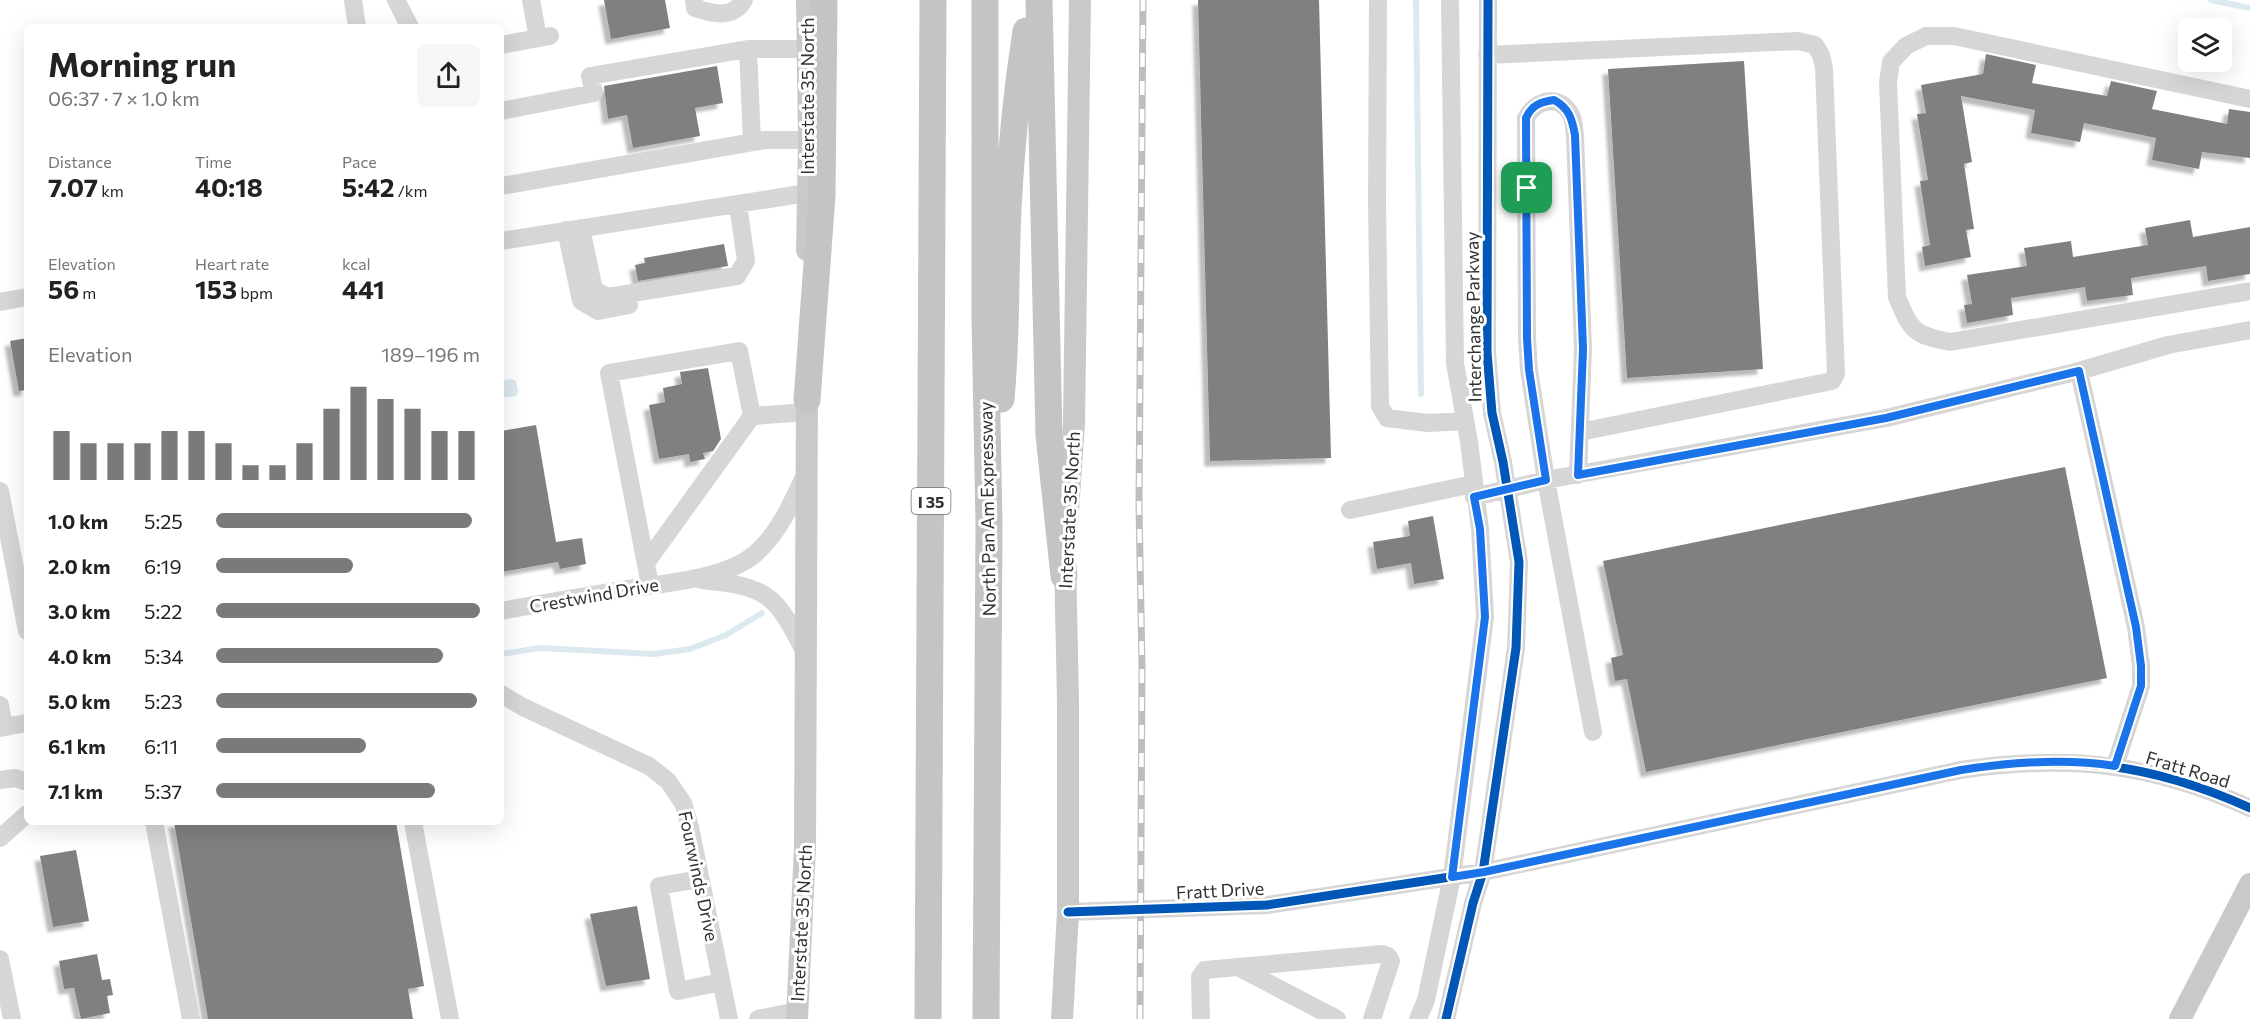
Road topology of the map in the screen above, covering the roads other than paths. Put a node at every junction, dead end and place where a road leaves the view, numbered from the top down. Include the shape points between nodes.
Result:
1 (352, 0) edge
2 (396, 0) edge
3 (531, 0) edge
4 (694, 0) edge
5 (744, 0) edge
6 (807, 0) edge
7 (824, 0) edge
8 (933, 0) edge
9 (986, 0) edge
10 (1031, 0) edge
11 (1039, 0) edge
12 (1080, 0) edge
13 (1378, 0) edge
14 (1450, 0) edge
15 (1488, 0) edge
16 (356, 24) edge
17 (408, 24) edge
18 (504, 44) edge
19 (748, 49) junction
20 (807, 49) junction
21 (1487, 55) junction
22 (2250, 99) edge
23 (504, 110) edge
24 (809, 140) junction
25 (752, 142) junction
26 (504, 185) edge
27 (807, 193) junction
28 (738, 204) junction
29 (574, 229) junction
30 (504, 241) edge
31 (2250, 291) edge
32 (24, 298) edge
33 (0, 302) edge
34 (2250, 330) edge
35 (2079, 371) junction
36 (807, 406) junction
37 (752, 416) junction
38 (1465, 421) junction
39 (1580, 432) junction
40 (807, 471) junction
41 (1578, 475) junction
42 (1546, 480) junction
43 (0, 490) edge
44 (1507, 490) junction
45 (1474, 491) junction
46 (1350, 510) dead end
47 (989, 523) junction
48 (646, 563) junction
49 (1064, 576) junction
50 (688, 579) junction
51 (650, 585) junction
52 (504, 609) edge
53 (24, 616) edge
54 (807, 657) junction
55 (504, 696) edge
56 (0, 705) edge
57 (24, 723) edge
58 (2, 727) edge
59 (1593, 732) dead end
60 (2115, 766) junction
61 (0, 780) edge
62 (24, 781) edge
63 (2250, 808) edge
64 (24, 816) edge
65 (155, 825) edge
66 (414, 825) edge
67 (0, 838) edge
68 (1484, 872) junction
69 (1452, 877) junction
70 (700, 879) junction
71 (2250, 884) edge
72 (1372, 889) joint
73 (1068, 912) junction
74 (0, 959) edge
75 (1237, 967) junction
76 (721, 982) junction
77 (797, 1015) edge
78 (12, 1019) edge
79 (191, 1019) edge
80 (450, 1019) edge
81 (729, 1019) edge
82 (758, 1019) edge
83 (928, 1019) edge
84 (986, 1019) edge
85 (1062, 1019) edge
86 (1201, 1019) edge
87 (1337, 1019) edge
88 (1372, 1019) edge
89 (1418, 1019) edge
90 (1446, 1019) edge
91 (2180, 1019) edge

1 - 16 street
2 - 17 street
3 - 18 street via 544,37
4 - 5 street via 695,8 716,15 736,10
6 - 20 main road, Interstate 35 North
7 - 36 highway via 822,195
8 - 83 highway, I 35
9 - 47 highway, North Pan Am Expressway
10 - 47 highway via 1013,133 1006,353
11 - 49 highway via 1049,435
12 - 49 main road, Interstate 35 North via 1074,423
13 - 38 street via 1380,406 1387,418 1428,423
14 - 38 street, Interchange Parkway via 1455,363
15 - 21 street, Interchange Parkway
19 - 20 street
19 - 23 street via 590,76 594,93
19 - 25 street
20 - 24 main road, Interstate 35 North
21 - 39 street via 1798,40 1815,45 1821,55 1836,374 1832,381
21 - 44 street, Interchange Parkway via 1486,352 1492,413
22 - 31 street via 1954,36 1926,36 1906,46 1891,62 1888,82 1897,297 1908,323 1924,337 1950,342
24 - 25 street
24 - 27 main road, Interstate 35 North
25 - 26 street
27 - 28 street
27 - 36 main road, Interstate 35 North
28 - 29 street
28 - 29 street via 746,261 737,276 608,297 594,290
29 - 30 street
32 - 33 street
34 - 35 street via 2168,345
35 - 41 street via 1886,418
35 - 60 street via 2136,627 2141,666 2141,686
36 - 37 street
36 - 40 main road, Interstate 35 North
37 - 48 street
37 - 48 street via 740,351 609,373
38 - 45 street, Interchange Parkway
39 - 41 street
39 - 42 street via 1583,349 1575,135 1572,115 1562,104 1543,101 1531,108 1526,118 1527,338
40 - 50 street, Crestwind Drive via 782,521 753,555 736,565
40 - 54 main road, Interstate 35 North
41 - 42 street
42 - 44 street
42 - 59 street
43 - 53 street
44 - 45 street
44 - 68 street, Interchange Parkway via 1519,562 1516,648
45 - 46 street
45 - 69 street, Interchange Parkway via 1485,617
47 - 84 highway, North Pan Am Expressway
48 - 51 street
49 - 73 main road, Interstate 35 North
50 - 51 street, Crestwind Drive
50 - 54 street, Crestwind Drive via 747,586 762,593 788,617
51 - 52 street, Crestwind Drive
54 - 77 main road, Interstate 35 North via 805,847
55 - 70 street, Fourwinds Drive via 649,766 668,781 683,803
56 - 58 street
57 - 58 street
60 - 63 street, Fratt Road via 2193,784
60 - 68 street, Fratt Road via 2054,761 1961,770
61 - 62 street
64 - 67 street
65 - 79 street
66 - 80 street
68 - 69 street, Fratt Road
68 - 90 street, Interchange Parkway
69 - 72 street, Fratt Road
69 - 89 street, Interchange Parkway via 1426,1000
70 - 76 street, Fourwinds Drive
70 - 76 street via 660,886 678,991
71 - 91 main road
72 - 73 street, Fratt Drive via 1268,905
73 - 85 main road, Interstate 35 North
74 - 78 street
75 - 86 street via 1205,970 1200,977
75 - 87 street
75 - 88 street via 1388,956 1391,961
76 - 81 street, Fourwinds Drive
77 - 82 street

